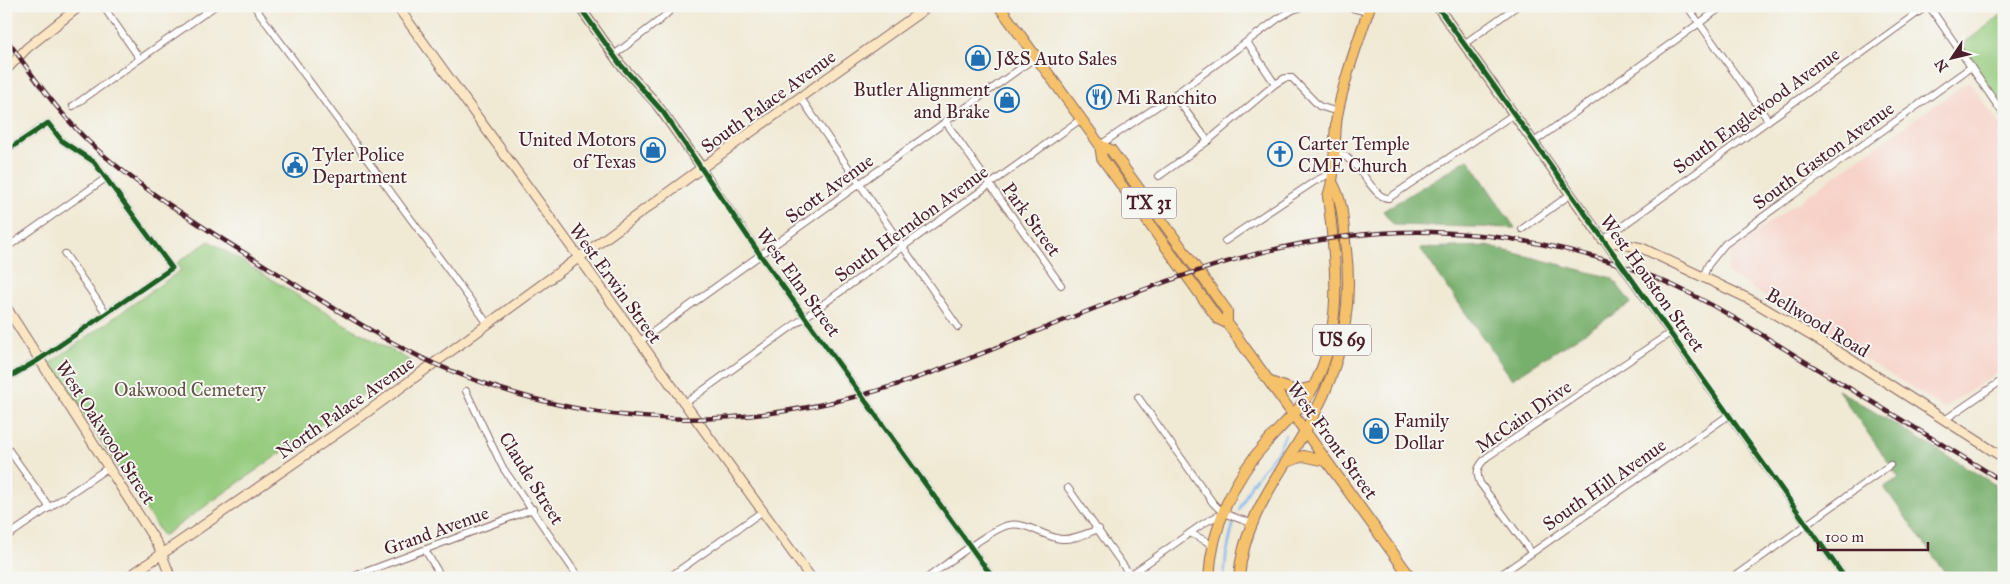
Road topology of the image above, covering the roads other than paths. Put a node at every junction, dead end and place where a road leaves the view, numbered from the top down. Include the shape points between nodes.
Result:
1 (80, 6) edge
2 (103, 6) edge
3 (215, 6) edge
4 (254, 6) edge
5 (397, 6) edge
6 (579, 6) edge
7 (675, 6) edge
8 (930, 6) edge
9 (999, 6) edge
10 (1305, 6) edge
11 (1344, 6) edge
12 (1436, 6) edge
13 (1517, 6) edge
14 (1687, 6) edge
15 (1723, 6) edge
16 (1928, 6) edge
17 (1369, 9) edge
18 (1699, 24) junction
19 (1246, 42) junction
20 (1464, 44) junction
21 (614, 55) junction
22 (1036, 57) junction
23 (140, 60) junction
24 (1971, 67) junction
25 (6, 70) edge
26 (1275, 84) junction
27 (1174, 95) junction
28 (800, 97) junction
29 (73, 106) dead end
30 (1338, 112) junction
31 (1514, 114) junction
32 (2004, 115) edge
33 (1081, 119) junction
34 (1768, 120) junction
35 (945, 121) junction
36 (1208, 141) junction
37 (1534, 142) junction
38 (1100, 145) junction
39 (6, 151) edge
40 (1333, 151) junction
41 (702, 168) junction
42 (1332, 173) junction
43 (1159, 176) dead end
44 (106, 178) junction
45 (860, 184) junction
46 (1333, 184) junction
47 (989, 186) junction
48 (1571, 194) junction
49 (1522, 229) dead end
50 (1603, 240) junction
51 (1225, 241) dead end
52 (904, 247) junction
53 (6, 248) edge
54 (65, 254) dead end
55 (761, 256) junction
56 (578, 258) junction
57 (1703, 278) junction
58 (1061, 285) dead end
59 (6, 308) edge
60 (106, 313) junction
61 (806, 316) junction
62 (488, 324) junction
63 (958, 327) dead end
64 (1670, 332) junction
65 (639, 342) junction
66 (40, 359) junction
67 (6, 379) edge
68 (2004, 379) edge
69 (1270, 382) junction
70 (1313, 387) junction
71 (466, 391) dead end
72 (1138, 397) dead end
73 (684, 404) junction
74 (1292, 414) junction
75 (1729, 415) junction
76 (1946, 419) junction
77 (1305, 432) junction
78 (6, 446) edge
79 (2004, 458) edge
80 (1326, 461) junction
81 (1284, 464) junction
82 (1890, 465) dead end
83 (109, 467) junction
84 (1068, 488) dead end
85 (50, 508) junction
86 (533, 509) junction
87 (763, 512) junction
88 (1223, 513) junction
89 (1251, 523) junction
90 (1807, 525) junction
91 (1099, 529) junction
92 (1190, 533) junction
93 (6, 538) edge
94 (971, 547) junction
95 (1213, 548) junction
96 (425, 550) junction
97 (1531, 552) junction
98 (162, 555) junction
99 (1128, 576) edge
100 (127, 578) edge
101 (171, 578) edge
102 (349, 578) edge
103 (442, 578) edge
104 (579, 578) edge
105 (668, 578) edge
106 (811, 578) edge
107 (927, 578) edge
108 (993, 578) edge
109 (1209, 578) edge
110 (1239, 578) edge
111 (1411, 578) edge
112 (1496, 578) edge
113 (1732, 578) edge
114 (1845, 578) edge

1 - 25 main road via 27,48
2 - 23 street
3 - 23 street
4 - 62 street
5 - 56 main road, West Erwin Street
6 - 21 main road, West Elm Street
7 - 21 street
8 - 28 main road, South Palace Avenue
9 - 22 main road, West Front Street / TX 31
10 - 19 street via 1288,12
11 - 17 street
12 - 20 main road, West Houston Street
13 - 20 street
14 - 18 street
15 - 18 street
16 - 24 street
16 - 34 street, South Englewood Avenue
17 - 30 main road, US 69
18 - 34 street
18 - 37 street
19 - 26 street
19 - 27 street
20 - 31 main road, West Houston Street
21 - 41 main road, West Elm Street via 656,102
22 - 33 main road, West Front Street / TX 31
22 - 35 street, Scott Avenue
23 - 29 street
24 - 32 street
24 - 57 street, South Gaston Avenue via 1725,244
26 - 30 street via 1292,78 1319,106
26 - 36 street
27 - 36 street
27 - 38 street
28 - 41 main road, South Palace Avenue
28 - 45 street
30 - 40 main road, US 69
31 - 37 main road, West Houston Street
31 - 40 street via 1393,196 1384,198 1377,194 1356,163
33 - 38 main road, West Front Street / TX 31
33 - 47 street, South Herndon Avenue
34 - 50 street, South Englewood Avenue
35 - 45 street, Scott Avenue
35 - 47 street, Park Street
36 - 43 street
37 - 48 main road, West Houston Street
38 - 69 main road, West Front Street / TX 31 via 1110,150 1195,266 1227,311 1227,323
39 - 44 street via 48,122 62,141 90,158
40 - 42 main road, US 69
41 - 55 street, West Elm Street
41 - 56 main road, South Palace Avenue
42 - 46 main road, US 69
42 - 51 street
44 - 53 street
44 - 60 street via 172,268
45 - 52 street
45 - 55 street, Scott Avenue
46 - 70 main road, US 69 via 1328,196 1336,261 1336,300 1329,345
46 - 77 main road, US 69 via 1340,195 1348,304 1334,369
47 - 52 street, South Herndon Avenue
47 - 58 street, Park Street
48 - 49 street
48 - 50 main road, West Houston Street
50 - 57 main road, Bellwood Road via 1642,248
50 - 64 street, West Houston Street
52 - 61 street, South Herndon Avenue
52 - 63 street
54 - 60 street
55 - 61 street, West Elm Street
55 - 65 street, Scott Avenue
56 - 62 main road, North Palace Avenue
56 - 65 main road, West Erwin Street
57 - 76 main road, Bellwood Road via 1749,299
59 - 66 main road, West Oakwood Street
60 - 66 street
61 - 73 street, South Herndon Avenue
61 - 94 street, West Elm Street
62 - 98 main road, North Palace Avenue
64 - 75 street, West Houston Street
64 - 97 street, McCain Drive via 1478,466 1476,473 1480,483
65 - 73 main road, West Erwin Street
66 - 67 street
66 - 83 main road, West Oakwood Street
68 - 76 street
69 - 70 main road via 1296,391
69 - 74 main road, West Front Street / TX 31
70 - 74 main road, US 69
71 - 86 street, Claude Street via 503,468
72 - 88 street
73 - 87 main road, West Erwin Street
74 - 77 main road, West Front Street / TX 31
74 - 88 main road, US 69 via 1249,464
75 - 90 street, West Houston Street
75 - 97 street, South Hill Avenue
76 - 79 main road, Bellwood Road
77 - 80 main road, West Front Street / TX 31
77 - 81 main road, US 69
78 - 85 street
80 - 81 main road via 1298,456
80 - 111 main road, West Front Street / TX 31
81 - 89 main road, US 69
82 - 90 street
83 - 85 street
83 - 98 main road, West Oakwood Street
84 - 91 street
85 - 93 street
86 - 96 street, Grand Avenue
86 - 104 street, Claude Street
87 - 105 street
87 - 106 main road, West Erwin Street
88 - 89 street
88 - 92 street
88 - 95 main road, US 69
89 - 110 main road, US 69
90 - 113 street
90 - 114 street, West Houston Street
91 - 94 street via 1061,539 1030,528 1009,525
91 - 99 street
92 - 95 street
92 - 99 street
94 - 107 street
94 - 108 street, West Elm Street
95 - 109 main road, US 69
96 - 102 street, Grand Avenue
96 - 103 street
97 - 112 street, South Hill Avenue
98 - 100 main road, North Palace Avenue
98 - 101 main road, West Oakwood Street

